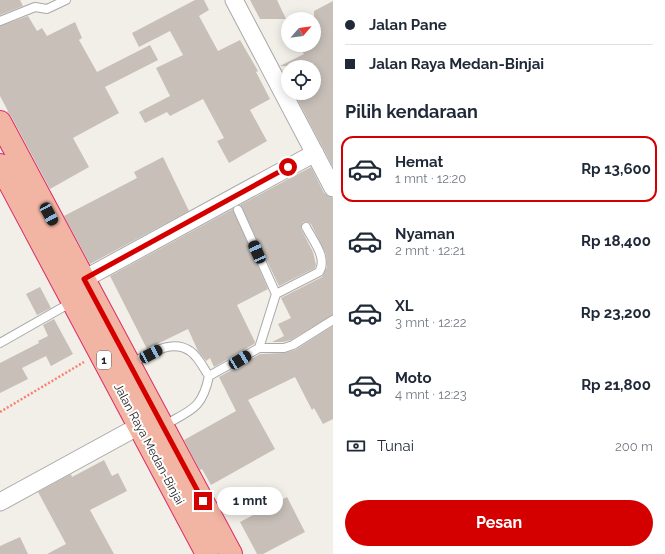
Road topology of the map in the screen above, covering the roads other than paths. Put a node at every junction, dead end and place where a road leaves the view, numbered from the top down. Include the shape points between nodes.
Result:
1 (66, 0) edge
2 (234, 0) edge
3 (0, 21) edge
4 (0, 122) edge
5 (315, 153) junction
6 (0, 165) edge
7 (333, 188) edge
8 (238, 210) dead end
9 (306, 227) dead end
10 (84, 279) junction
11 (276, 294) junction
12 (73, 302) junction
13 (333, 320) edge
14 (0, 343) edge
15 (260, 348) junction
16 (130, 365) junction
17 (209, 376) junction
18 (139, 426) junction
19 (163, 426) junction
20 (0, 502) edge
21 (200, 518) junction
22 (207, 554) edge
23 (231, 554) edge

1 - 3 lane via 47,9 35,7
2 - 5 street
4 - 10 highway, Jalan Raya Medan-Binjai / 1
5 - 7 street
5 - 10 street
6 - 12 highway, Jalan Raya Medan-Binjai / 1
8 - 11 lane
9 - 11 lane via 323,260 322,266 319,272
10 - 16 highway, Jalan Raya Medan-Binjai / 1
11 - 15 lane
12 - 14 lane
12 - 18 highway, Jalan Raya Medan-Binjai / 1
13 - 15 lane via 293,345 284,348
15 - 17 lane
16 - 17 lane via 162,348 178,346 191,352
16 - 19 highway, Jalan Raya Medan-Binjai / 1
17 - 19 lane via 197,406
18 - 20 street
18 - 21 highway, Jalan Raya Medan-Binjai / 1
19 - 21 highway, Jalan Raya Medan-Binjai / 1
21 - 22 highway, Jalan Raya Medan-Binjai / 1
21 - 23 highway, Jalan Raya Medan-Binjai / 1

